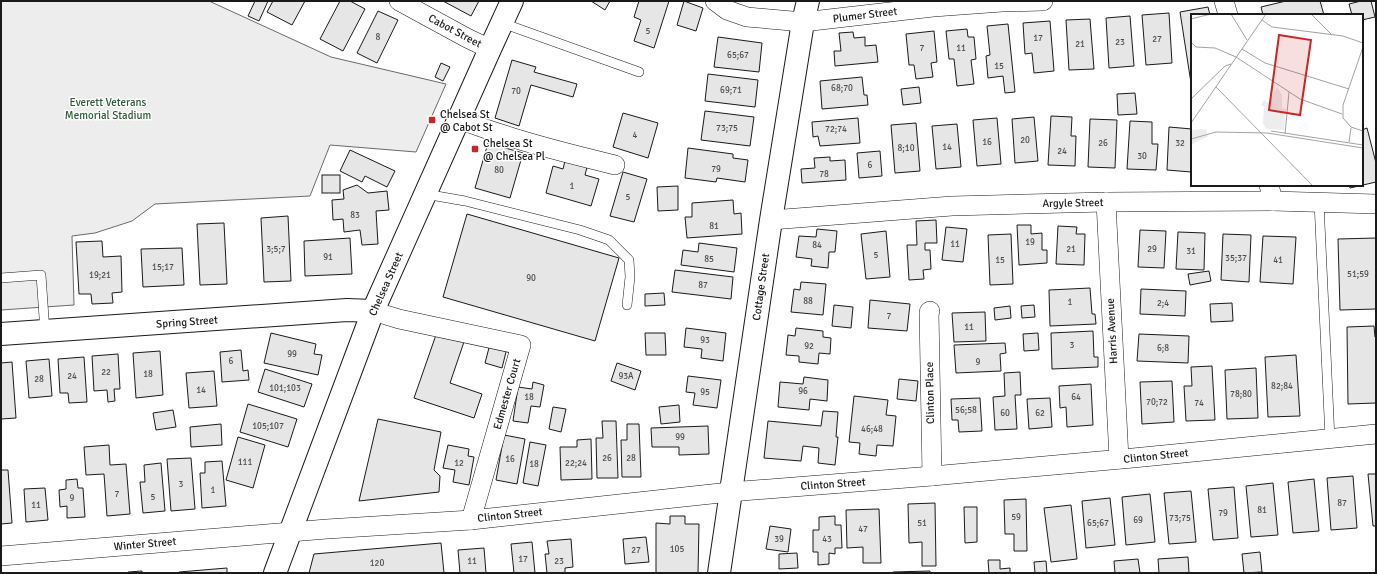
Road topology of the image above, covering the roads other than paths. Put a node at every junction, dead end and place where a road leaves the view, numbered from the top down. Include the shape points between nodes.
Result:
1 (399, 1) edge
2 (512, 1) edge
3 (715, 1) edge
4 (808, 1) edge
5 (1043, 1) edge
6 (1224, 1) edge
7 (1228, 14) edge
8 (803, 22) junction
9 (502, 23) junction
10 (490, 49) junction
11 (639, 72) dead end
12 (459, 119) junction
13 (615, 165) dead end
14 (1271, 193) edge
15 (425, 194) junction
16 (1106, 202) junction
17 (1319, 202) junction
18 (1376, 204) edge
19 (770, 220) junction
20 (1, 278) edge
21 (627, 305) dead end
22 (373, 311) junction
23 (930, 312) dead end
24 (45, 332) junction
25 (1, 334) edge
26 (1376, 434) edge
27 (1330, 439) junction
28 (1119, 459) junction
29 (932, 476) junction
30 (730, 492) junction
31 (471, 520) junction
32 (290, 532) junction
33 (1, 556) edge
34 (275, 573) edge
35 (719, 573) edge

1 - 10 street, Cabot Street
2 - 9 street, Chelsea Street
3 - 8 street, Plumer Street via 727,10 746,17
4 - 8 street, Cottage Street
5 - 8 street, Plumer Street via 933,7
6 - 7 street
8 - 19 street, Cottage Street
9 - 10 street, Chelsea Street
9 - 11 lane
10 - 12 street, Chelsea Street
12 - 13 street via 553,150
12 - 15 street, Chelsea Street
14 - 16 street, Argyle Street
14 - 17 street, Argyle Street
15 - 21 lane via 465,201 580,230 609,240 629,260
15 - 22 street, Chelsea Street
16 - 19 street, Argyle Street via 952,206
16 - 28 street, Harris Avenue
17 - 18 street, Argyle Street
17 - 27 lane
19 - 30 street, Cottage Street
20 - 24 lane via 41,275
22 - 24 street, Spring Street via 347,310
22 - 31 street, Edmester Court via 521,345
22 - 32 street, Chelsea Street
23 - 29 street, Clinton Place
24 - 25 street, Spring Street
26 - 27 street, Clinton Street
27 - 28 street, Clinton Street
28 - 29 street, Clinton Street
29 - 30 street, Clinton Street
30 - 31 street, Clinton Street
30 - 35 street, Cottage Street
31 - 32 street, Clinton Street
32 - 33 street, Winter Street
32 - 34 street, Chelsea Street

